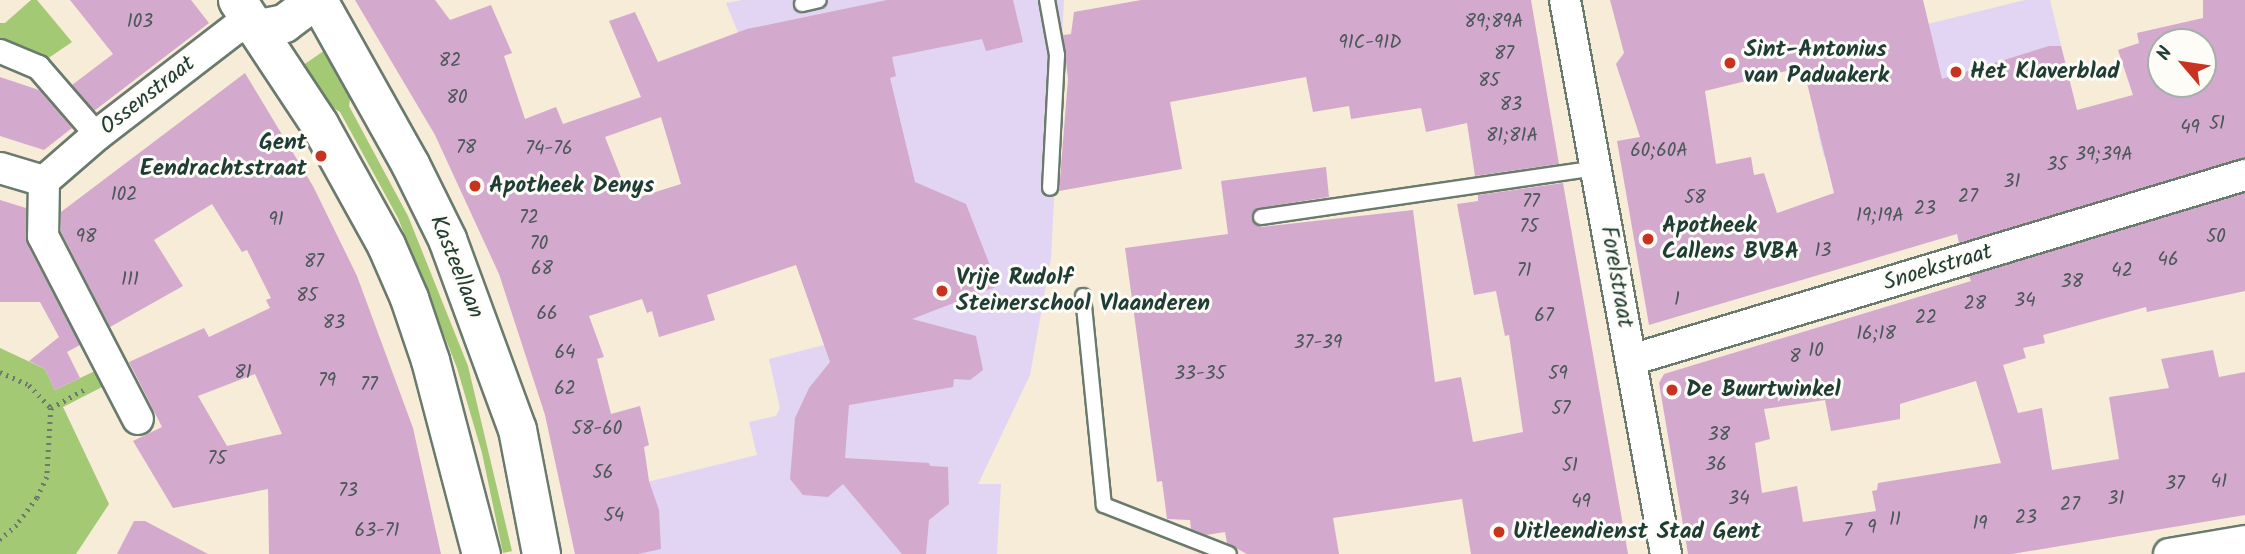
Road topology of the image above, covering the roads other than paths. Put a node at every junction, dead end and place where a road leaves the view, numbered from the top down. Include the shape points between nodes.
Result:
1 (316, 0) edge
2 (819, 0) edge
3 (1047, 0) edge
4 (1565, 0) edge
5 (802, 4) dead end
6 (248, 14) edge
7 (0, 51) edge
8 (97, 135) junction
9 (0, 168) edge
10 (1597, 169) junction
11 (2245, 175) edge
12 (44, 181) junction
13 (1050, 188) dead end
14 (1261, 217) dead end
15 (1083, 296) dead end
16 (1632, 360) junction
17 (138, 419) dead end
18 (2245, 541) edge
19 (481, 554) edge
20 (541, 554) edge
21 (1229, 554) edge
22 (1666, 554) edge
23 (2169, 554) edge

1 - 6 street, Kasteellaan via 284,23
1 - 20 street, Kasteellaan via 410,164 447,239 517,429
2 - 5 lane
3 - 13 lane via 1057,55
4 - 10 street, Forelstraat
6 - 8 street, Ossenstraat
6 - 19 street via 320,124 386,245 409,298
7 - 8 street via 38,67
8 - 12 street, Ossenstraat
9 - 12 street
10 - 14 lane
10 - 16 street, Forelstraat
11 - 16 street, Snoekstraat
12 - 17 street via 43,236
15 - 21 lane via 1104,505
16 - 22 street, Forelstraat
18 - 23 street

